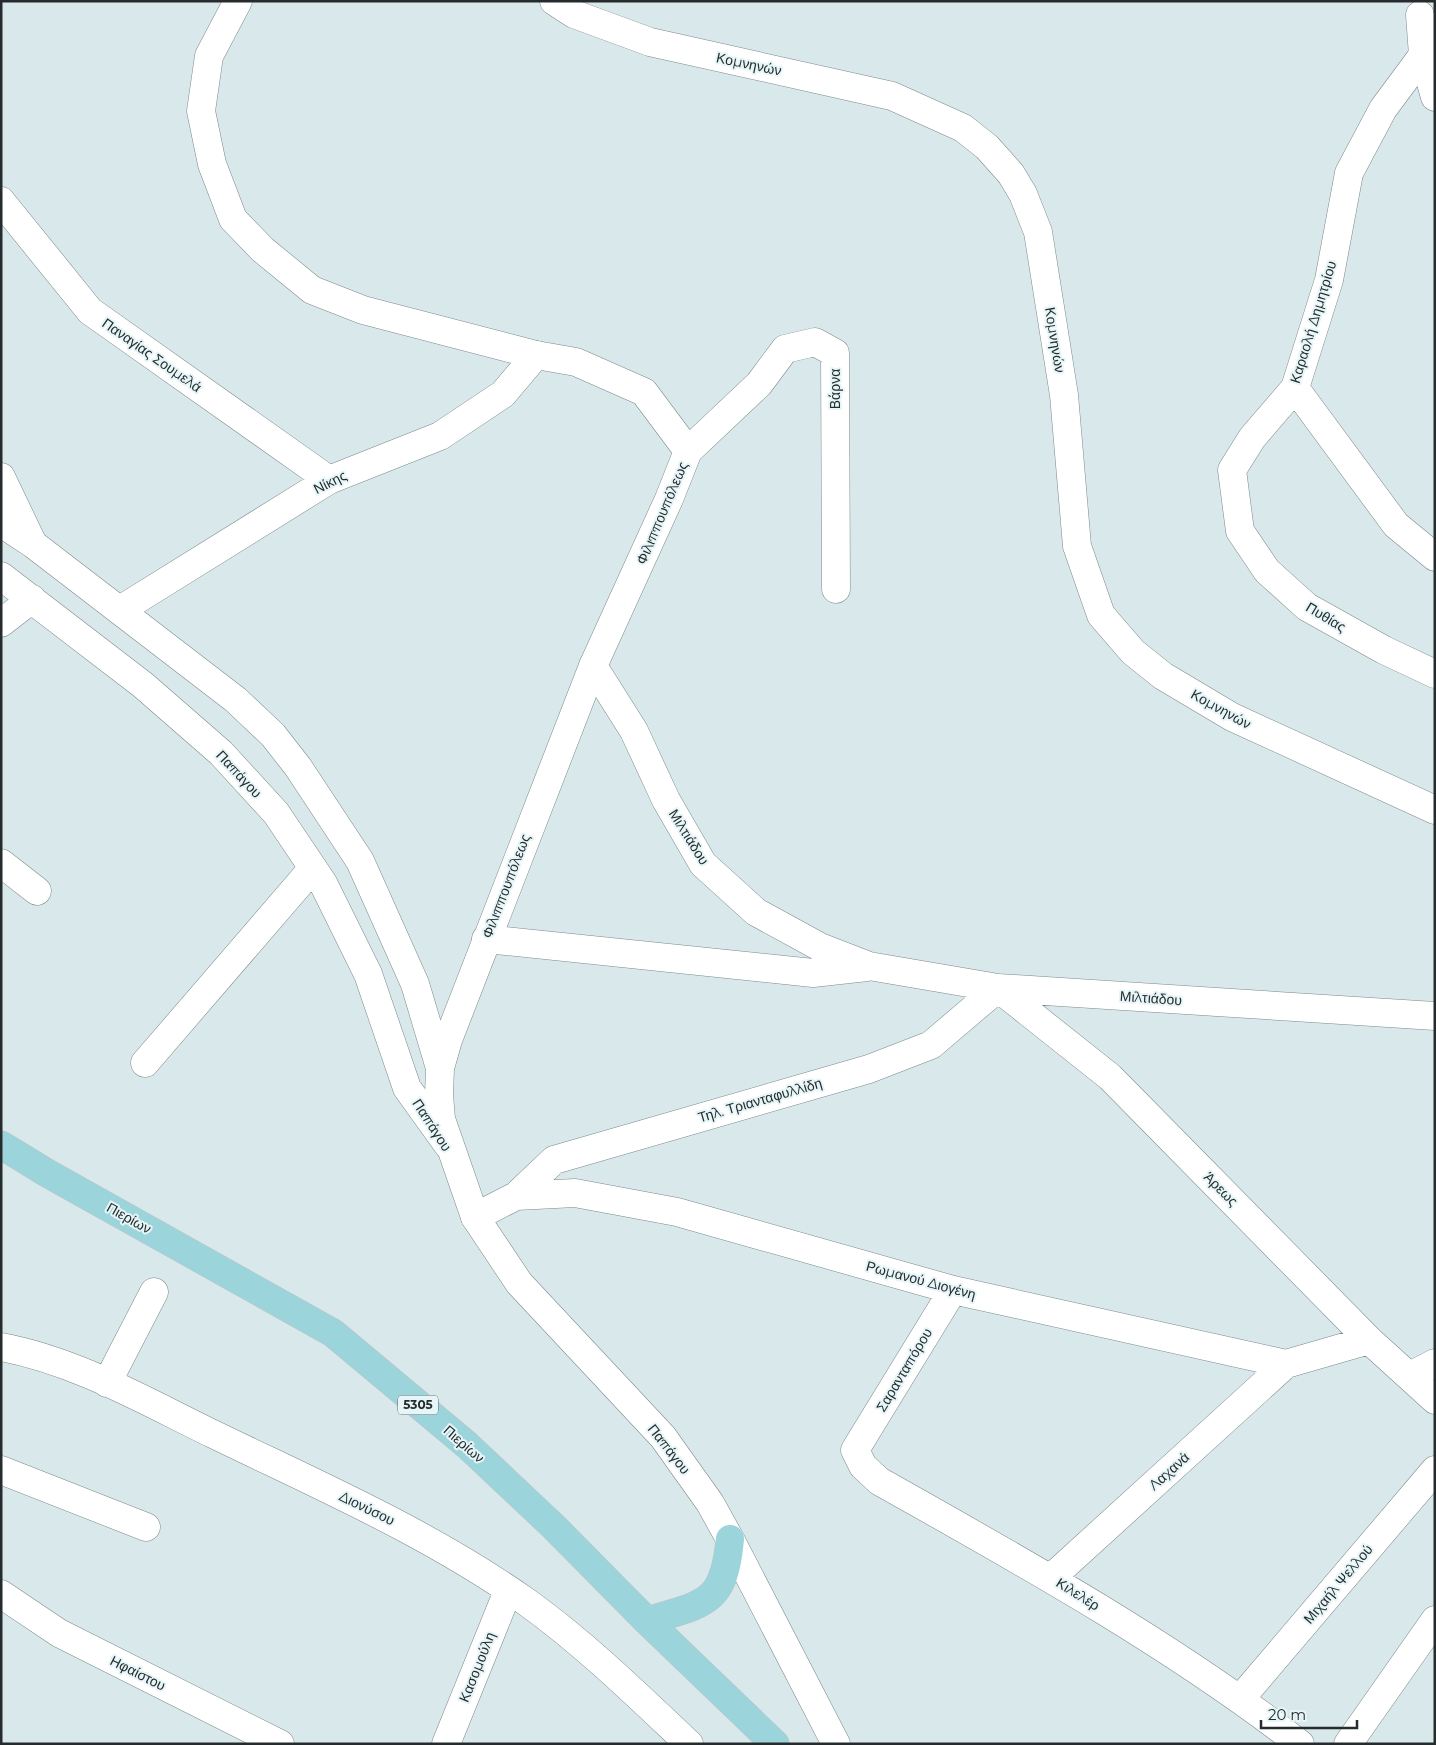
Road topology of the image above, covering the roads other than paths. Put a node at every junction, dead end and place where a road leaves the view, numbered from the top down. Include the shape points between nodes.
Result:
1 (238, 1) edge
2 (554, 1) edge
3 (1421, 26) edge
4 (1435, 97) edge
5 (1, 201) edge
6 (536, 355) junction
7 (1295, 388) junction
8 (688, 451) junction
9 (1, 477) edge
10 (329, 480) junction
11 (1, 523) edge
12 (1240, 531) joint
13 (33, 544) junction
14 (1435, 557) edge
15 (1, 576) edge
16 (836, 589) dead end
17 (32, 599) junction
18 (120, 610) junction
19 (1, 623) edge
20 (593, 666) junction
21 (1435, 674) edge
22 (1435, 810) edge
23 (1, 863) edge
24 (312, 868) junction
25 (37, 891) dead end
26 (486, 939) junction
27 (870, 966) junction
28 (998, 988) junction
29 (1435, 1016) edge
30 (145, 1063) dead end
31 (440, 1068) junction
32 (1, 1145) edge
33 (448, 1145) junction
34 (516, 1196) junction
35 (475, 1217) junction
36 (953, 1290) junction
37 (154, 1292) dead end
38 (1369, 1340) junction
39 (1, 1347) edge
40 (1286, 1364) junction
41 (1435, 1364) edge
42 (1410, 1376) junction
43 (108, 1383) junction
44 (1435, 1400) edge
45 (855, 1450) joint
46 (1, 1470) edge
47 (1435, 1470) edge
48 (146, 1527) dead end
49 (730, 1539) junction
50 (1052, 1578) junction
51 (508, 1591) junction
52 (1, 1594) edge
53 (1435, 1620) edge
54 (647, 1622) junction
55 (1242, 1698) junction
56 (280, 1744) edge
57 (446, 1744) edge
58 (688, 1744) edge
59 (775, 1744) edge
60 (836, 1744) edge
61 (1300, 1744) edge
62 (1348, 1744) edge

1 - 6 street, Φιλιππουπόλεως via 208,56 201,112 212,164 233,219 263,250 312,290 363,310
2 - 22 street, Κομνηνών via 574,14 650,42 892,96 963,128 987,147 1015,181 1038,232 1064,395 1077,546 1101,615 1140,658 1163,676 1232,717
3 - 4 street
3 - 7 street, Καραολή Δημητρίου via 1349,173 1329,280
5 - 10 street, Παναγίας Σουμελά via 90,311
6 - 8 street, Φιλιππουπόλεως via 576,362 644,392
6 - 10 street, Νίκης via 502,394 440,436
7 - 12 street, Καραολή Δημητρίου via 1252,438 1232,470
7 - 14 street via 1396,525
8 - 16 street, Βάρνα via 759,384 785,349 815,342 835,353
8 - 20 street, Φιλιππουπόλεως via 670,499
9 - 13 street
10 - 18 street, Νίκης
11 - 13 street
12 - 21 street, Πυθίας via 1267,572 1307,607
13 - 18 street
15 - 17 street, Παπάγου
17 - 19 street
17 - 24 street, Παπάγου via 143,685 221,753 276,813
18 - 31 street via 236,700 273,735 298,767 360,861 415,984
20 - 26 street, Φιλιππουπόλεως
20 - 27 street, Μιλτιάδου via 634,731 666,800 703,864 756,912 820,947
23 - 25 street
24 - 30 street
24 - 33 street, Παπάγου via 323,883 368,974 407,1088
26 - 27 street, Μιλτιάδου via 813,973
26 - 31 street, Φιλιππουπόλεως
27 - 28 street, Μιλτιάδου
28 - 29 street, Μιλτιάδου
28 - 34 street, Τηλ. Τριανταφυλλίδη via 931,1045 868,1069 554,1160
28 - 38 street, Άρεως via 1110,1077
31 - 33 street, Φιλιππουπόλεως via 441,1120
32 - 54 main road, Πιερίων / 5305 via 333,1334 467,1445 554,1527
33 - 35 street, Παπάγου
34 - 35 street, Ρωμανού Διογένη
34 - 36 street, Ρωμανού Διογένη via 576,1193 676,1212
35 - 49 street, Παπάγου via 519,1283 662,1437 710,1504
36 - 40 street, Ρωμανού Διογένη
36 - 45 street, Σαρανταπόρου
37 - 43 street
38 - 40 street, Ρωμανού Διογένη
38 - 42 street, Άρεως
39 - 43 street, Διονύσου via 27,1352
40 - 50 street, Λαχανά
41 - 42 street
42 - 44 street, Άρεως
43 - 51 street, Διονύσου via 396,1522
45 - 50 street, Κιλελέρ via 863,1466 879,1481
46 - 48 street
47 - 55 street, Μιχαήλ Ψελλού
49 - 54 main road via 728,1567 722,1584 693,1607
49 - 60 street, Παπάγου
50 - 55 street, Κιλελέρ
51 - 57 street, Κασομούλη
51 - 58 street, Διονύσου via 528,1603 612,1670
52 - 56 street, Ηφαίστου via 60,1633
53 - 62 street
54 - 59 main road, Πιερίων / 5305
55 - 61 street, Κιλελέρ

